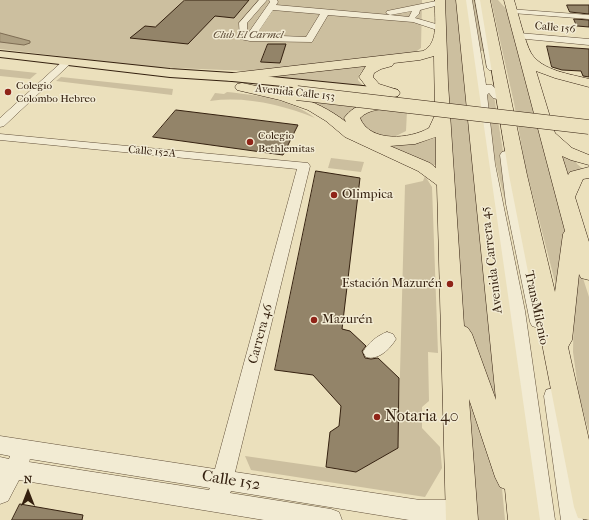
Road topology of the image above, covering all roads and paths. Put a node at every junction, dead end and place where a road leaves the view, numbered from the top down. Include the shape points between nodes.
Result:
1 (254, 0) edge
2 (263, 0) edge
3 (461, 0) edge
4 (468, 0) edge
5 (479, 0) edge
6 (485, 0) edge
7 (501, 0) edge
8 (440, 1) edge
9 (271, 4) edge
10 (510, 6) edge
11 (416, 8) junction
12 (325, 12) junction
13 (341, 14) junction
14 (589, 17) edge
15 (394, 20) junction
16 (243, 26) junction
17 (254, 31) junction
18 (440, 34) junction
19 (519, 36) junction
20 (589, 42) edge
21 (523, 50) junction
22 (0, 54) edge
23 (0, 62) edge
24 (58, 64) junction
25 (486, 72) junction
26 (170, 73) junction
27 (237, 82) junction
28 (589, 83) edge
29 (441, 84) junction
30 (589, 86) edge
31 (541, 88) junction
32 (298, 89) junction
33 (392, 99) junction
34 (0, 112) edge
35 (443, 114) junction
36 (589, 115) edge
37 (589, 123) edge
38 (0, 124) edge
39 (589, 127) edge
40 (548, 134) junction
41 (0, 137) edge
42 (589, 160) edge
43 (304, 166) joint
44 (589, 172) edge
45 (447, 184) junction
46 (566, 196) junction
47 (574, 227) junction
48 (589, 272) edge
49 (452, 313) junction
50 (387, 339) dead end
51 (372, 352) dead end
52 (557, 356) junction
53 (0, 445) edge
54 (25, 448) junction
55 (7, 468) edge
56 (223, 480) junction
57 (0, 494) edge
58 (217, 502) junction
59 (589, 507) edge
60 (462, 512) edge
61 (331, 520) edge
62 (524, 520) edge
63 (544, 520) edge
64 (572, 520) edge

1 - 16 street via 236,21 236,24
2 - 16 street
3 - 62 highway, Avenida Carrera 45
4 - 25 street, TransMilenio
5 - 25 street, TransMilenio
6 - 52 highway via 518,175
7 - 10 highway
8 - 11 street
8 - 18 highway
9 - 12 street
9 - 17 street
10 - 14 street
10 - 19 highway
11 - 13 street via 384,14
11 - 15 street via 412,16
12 - 13 street
12 - 17 street via 309,40
13 - 15 street
15 - 18 street via 422,21
16 - 17 street
16 - 17 street via 244,37
18 - 27 highway via 437,48 420,56
18 - 29 highway
19 - 20 street, Calle 156
19 - 21 highway
21 - 28 highway via 538,66
21 - 31 highway
22 - 24 main road, Avenida Calle 153
23 - 24 main road, Avenida Calle 153
24 - 26 main road, Avenida Calle 153
24 - 27 main road, Avenida Calle 153
24 - 34 street
24 - 38 street
25 - 63 street, TransMilenio via 489,164 517,311
25 - 64 street, TransMilenio via 549,367
26 - 27 main road, Avenida Calle 153
26 - 32 main road, Avenida Calle 153 via 195,81
27 - 32 main road, Avenida Calle 153
27 - 45 highway via 313,107 351,134 424,167
29 - 33 highway via 435,73 418,64 396,62 376,66 368,71 366,77 370,84
29 - 35 highway
30 - 31 highway via 568,82
31 - 40 highway
32 - 33 main road, Avenida Calle 153, bridge
32 - 37 main road, Avenida Calle 153
33 - 35 highway via 358,110 352,122 358,130 368,136 382,140 409,141 435,131
33 - 36 main road, Avenida Calle 153
33 - 39 main road, Avenida Calle 153, bridge
35 - 45 highway
40 - 42 highway via 565,151
40 - 46 highway
41 - 43 street, Calle 152A
43 - 56 street, Carrera 46
44 - 46 highway via 574,178
45 - 49 highway
46 - 47 highway
47 - 48 highway
47 - 52 highway
49 - 60 highway
49 - 62 highway
50 - 51 street
52 - 59 highway
53 - 54 street, Calle 152
54 - 55 street
54 - 56 street, Calle 152
55 - 57 street
55 - 58 street, Calle 152
56 - 58 street, Carrera 46
56 - 60 street, Calle 152 via 420,511 455,509
58 - 61 street, Calle 152

